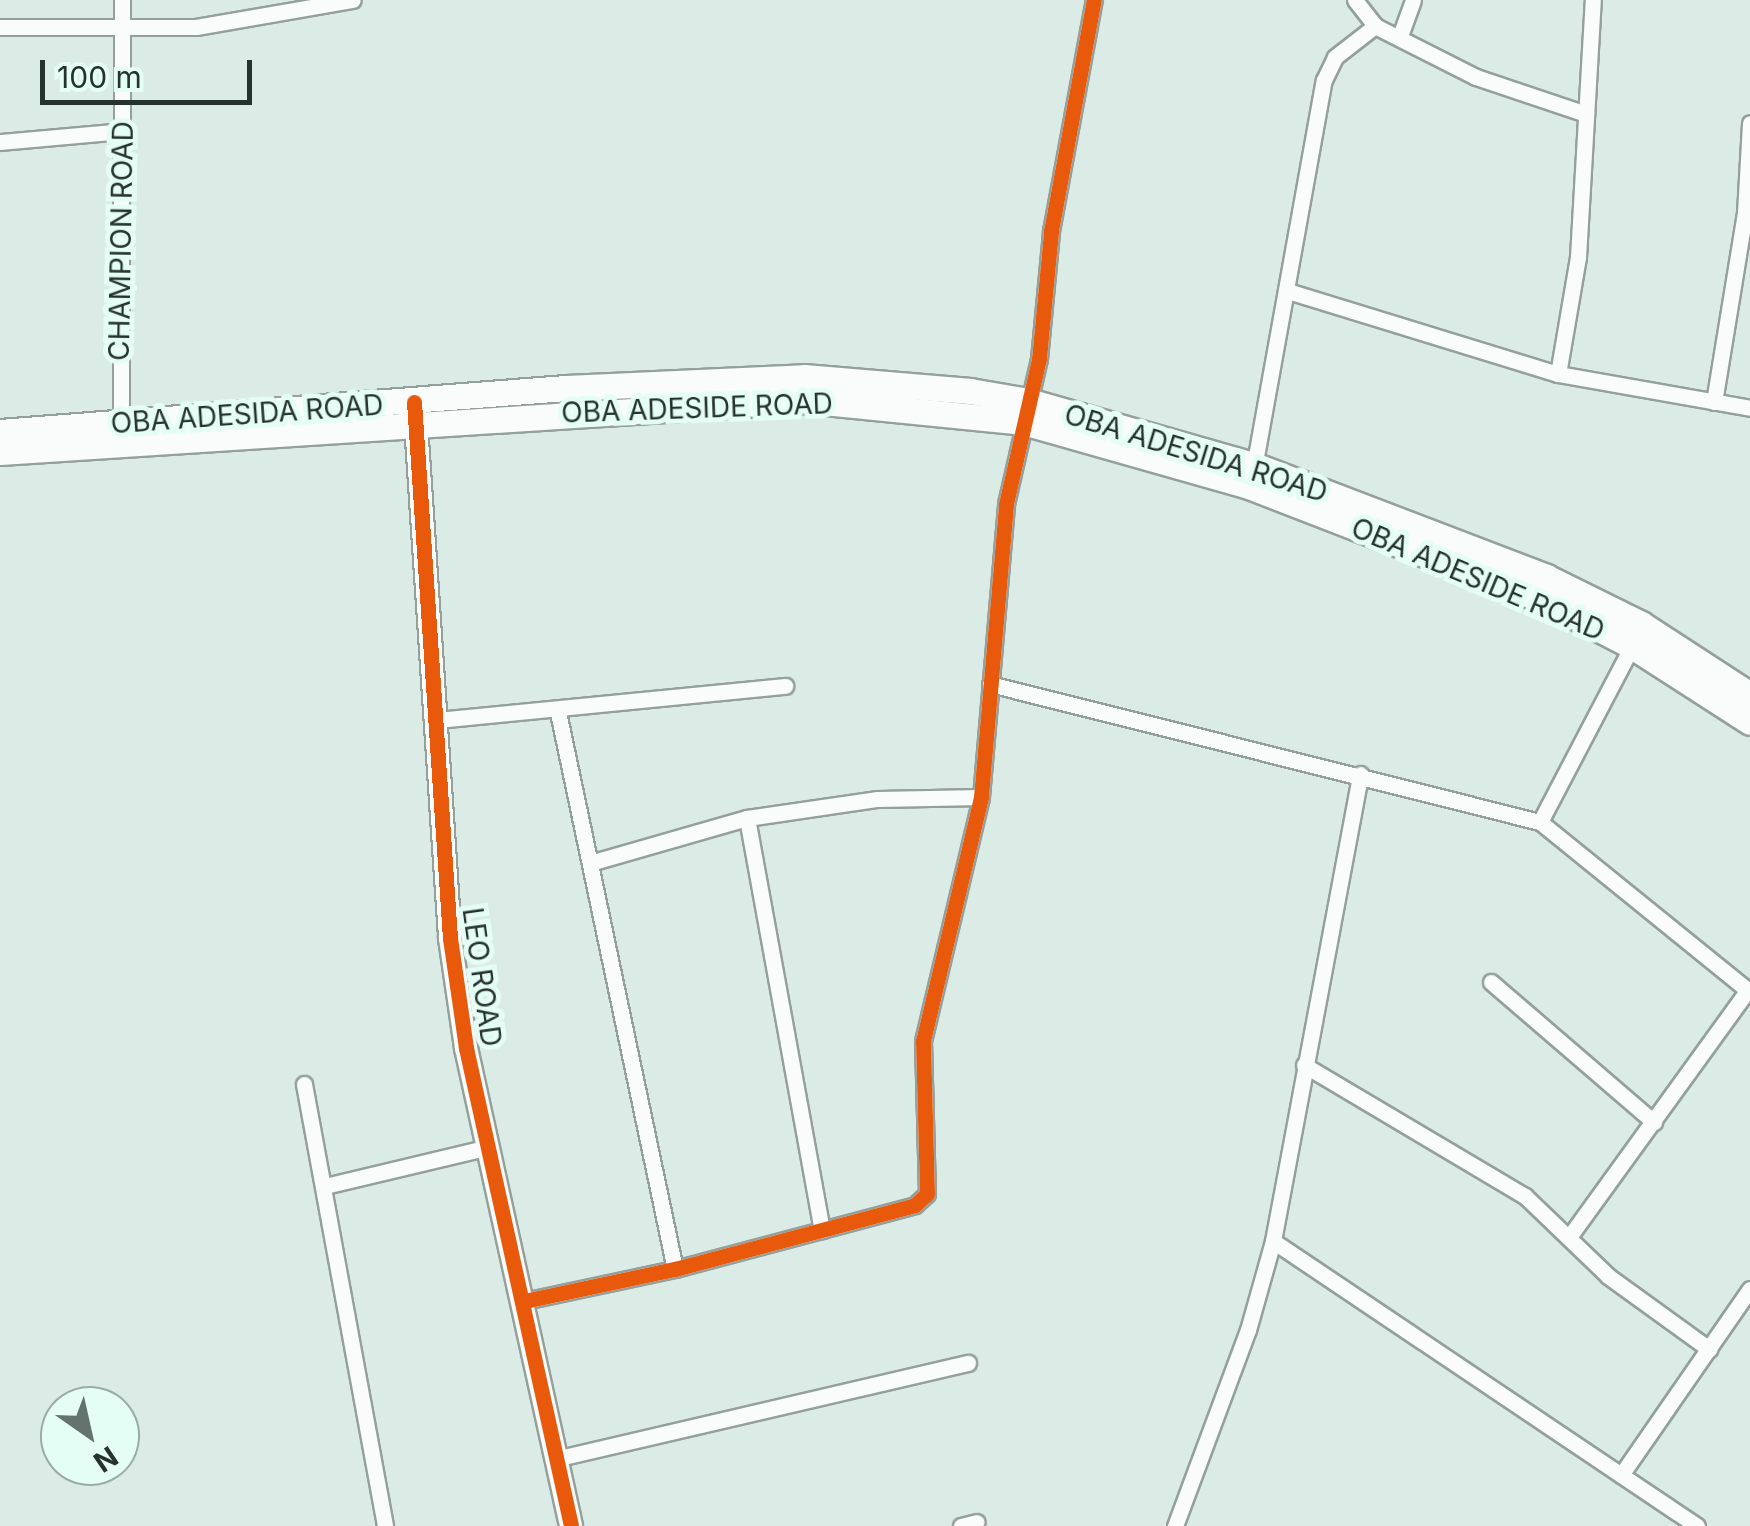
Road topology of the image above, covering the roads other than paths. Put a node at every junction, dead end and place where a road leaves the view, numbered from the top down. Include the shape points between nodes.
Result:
1 (122, 0) edge
2 (353, 0) edge
3 (1094, 0) edge
4 (1355, 0) edge
5 (1414, 0) edge
6 (1593, 0) edge
7 (0, 26) edge
8 (121, 26) junction
9 (1375, 26) junction
10 (1400, 36) junction
11 (1586, 114) junction
12 (1750, 123) edge
13 (123, 131) junction
14 (0, 142) edge
15 (1288, 292) junction
16 (1558, 374) junction
17 (1714, 402) junction
18 (1750, 408) edge
19 (1026, 411) junction
20 (416, 414) junction
21 (0, 432) edge
22 (121, 432) junction
23 (0, 452) edge
24 (1252, 476) junction
25 (1632, 646) junction
26 (990, 684) junction
27 (785, 686) dead end
28 (1750, 695) edge
29 (558, 712) junction
30 (437, 720) junction
31 (1750, 722) edge
32 (1360, 774) junction
33 (981, 797) junction
34 (746, 818) junction
35 (1540, 822) junction
36 (590, 863) junction
37 (1491, 982) dead end
38 (1749, 991) edge
39 (1304, 1065) junction
40 (304, 1084) dead end
41 (1654, 1122) junction
42 (488, 1148) junction
43 (325, 1186) junction
44 (822, 1230) junction
45 (1569, 1236) junction
46 (1273, 1242) junction
47 (675, 1269) junction
48 (1750, 1289) edge
49 (524, 1301) junction
50 (1709, 1349) junction
51 (968, 1364) dead end
52 (559, 1458) junction
53 (1622, 1476) junction
54 (385, 1526) edge
55 (571, 1526) edge
56 (1174, 1526) edge
57 (1697, 1526) edge

1 - 8 street, CHAMPION ROAD
2 - 8 street via 196,27
3 - 19 street via 1066,136
4 - 9 street
5 - 10 street
6 - 11 street
7 - 8 street
8 - 13 street, CHAMPION ROAD
9 - 10 street
9 - 15 street via 1335,57 1324,80
10 - 11 street via 1523,97
11 - 16 street via 1578,257
12 - 17 street via 1745,213
13 - 14 street
13 - 22 street, CHAMPION ROAD
15 - 16 street
15 - 24 street
16 - 17 street
17 - 18 street
19 - 20 main road, OBA ADESIDA ROAD via 804,377
19 - 24 main road, OBA ADESIDA ROAD
19 - 26 street via 997,576
20 - 22 main road, OBA ADESIDA ROAD
20 - 30 street, LEO ROAD
21 - 22 main road, OBA ADESIDA ROAD
22 - 23 main road
24 - 25 main road, OBA ADESIDE ROAD via 1543,600
24 - 28 main road, OBA ADESIDA ROAD via 1596,600
25 - 31 main road, OBA ADESIDE ROAD
25 - 35 street
26 - 32 street
26 - 33 street
27 - 29 street
29 - 30 street
29 - 36 street
30 - 42 street, LEO ROAD via 450,938
32 - 35 street
32 - 39 street
33 - 34 street via 878,799
33 - 44 street via 923,1040 927,1194 914,1206
34 - 36 street
34 - 44 street
35 - 38 street
36 - 47 street
37 - 41 street
38 - 41 street
39 - 45 street via 1510,1186
39 - 46 street
40 - 43 street
41 - 45 street
42 - 43 street
42 - 49 street, LEO ROAD
43 - 54 street
44 - 47 street
45 - 50 street via 1608,1276
46 - 53 street
46 - 56 street
47 - 49 street
48 - 50 street
49 - 52 street, LEO ROAD
50 - 53 street
51 - 52 street
52 - 55 street, LEO ROAD
53 - 57 street

